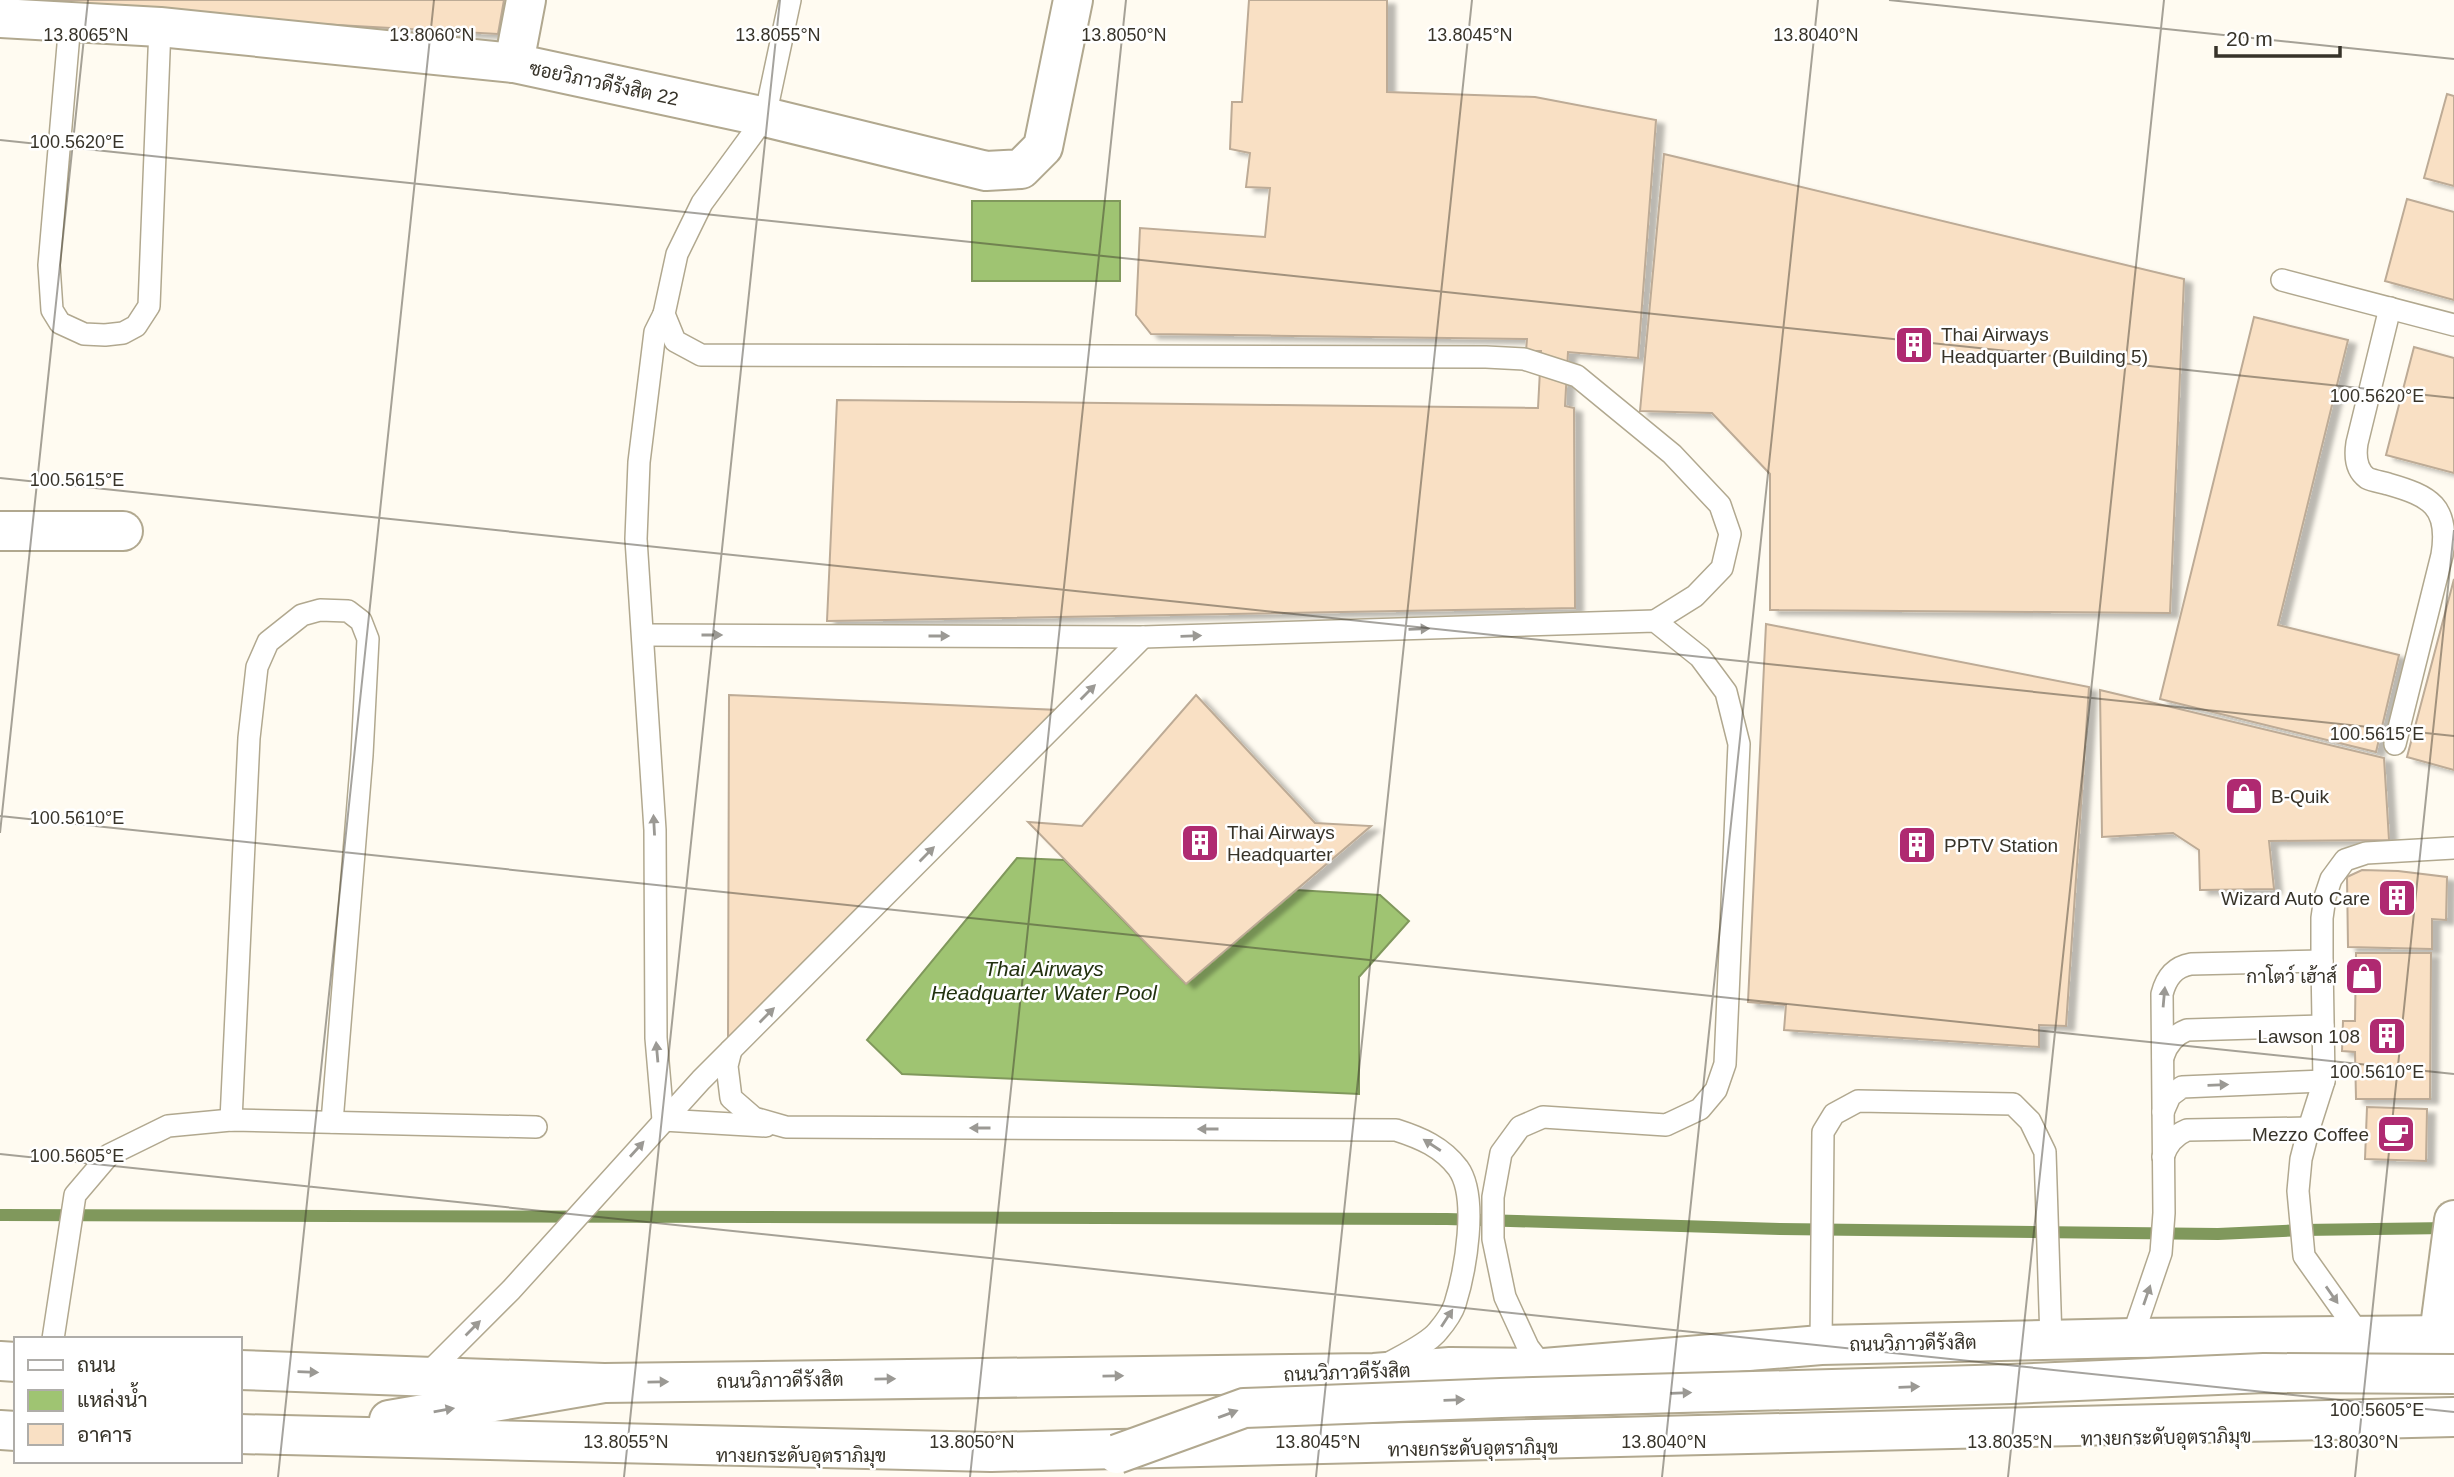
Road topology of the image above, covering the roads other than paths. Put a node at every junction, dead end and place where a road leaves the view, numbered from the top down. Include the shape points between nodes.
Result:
1 (526, 0) edge
2 (790, 0) edge
3 (1073, 0) edge
4 (0, 18) edge
5 (70, 22) junction
6 (160, 27) junction
7 (514, 63) junction
8 (765, 117) junction
9 (2282, 280) dead end
10 (2390, 308) junction
11 (664, 314) junction
12 (2454, 325) edge
13 (0, 531) edge
14 (123, 531) dead end
15 (1655, 621) junction
16 (644, 635) junction
17 (1143, 637) junction
18 (2395, 744) dead end
19 (2454, 848) edge
20 (2322, 961) junction
21 (2323, 1026) junction
22 (731, 1050) junction
23 (2163, 1057) junction
24 (2324, 1081) junction
25 (2163, 1112) junction
26 (231, 1120) junction
27 (663, 1120) junction
28 (331, 1122) junction
29 (536, 1127) dead end
30 (786, 1127) junction
31 (2309, 1128) junction
32 (2163, 1157) junction
33 (2452, 1234) edge
34 (2360, 1335) junction
35 (2446, 1335) edge
36 (53, 1337) edge
37 (2132, 1338) junction
38 (2051, 1340) junction
39 (1821, 1345) junction
40 (1544, 1368) junction
41 (242, 1370) edge
42 (1374, 1373) junction
43 (2454, 1374) edge
44 (425, 1377) junction
45 (604, 1383) junction
46 (2454, 1417) edge
47 (2454, 1433) edge
48 (242, 1434) edge
49 (304, 1434) junction
50 (242, 1453) edge
51 (1117, 1454) junction

1 - 7 main road
2 - 8 lane
3 - 8 main road, ซอยวิภาวดีรังสิต 22 via 1043,146 1021,169 986,171
4 - 5 main road, ซอยวิภาวดีรังสิต 22
5 - 6 main road, ซอยวิภาวดีรังสิต 22
5 - 6 lane via 49,265 52,310 60,323 84,334 123,333 136,326 149,306
6 - 7 main road, ซอยวิภาวดีรังสิต 22
7 - 8 main road, ซอยวิภาวดีรังสิต 22
8 - 11 lane via 689,227 677,254
9 - 10 lane
10 - 12 lane
10 - 18 lane via 2357,443 2357,461 2368,478 2427,498 2441,517 2445,535
11 - 15 lane via 675,341 701,355 1524,359 1577,376 1672,454 1720,505 1730,534 1722,568 1695,596
11 - 16 lane via 655,332 639,462 636,539
13 - 14 main road
17 -> 15 lane
15 - 40 lane via 1700,657 1726,692 1739,744 1725,1064 1716,1090 1700,1109 1665,1125 1542,1117 1520,1127 1501,1153 1493,1197 1493,1239 1505,1297 1528,1347
16 -> 17 lane
27 -> 16 lane via 656,1038 655,830
22 -> 17 lane
19 - 20 lane via 2366,853 2345,860 2325,897
20 - 21 lane
23 -> 20 lane via 2162,994 2169,977 2180,967
21 - 23 lane via 2187,1030 2171,1041
21 - 24 lane
22 - 27 lane
22 - 30 lane via 727,1066 731,1098 754,1118
23 - 25 lane
25 -> 24 lane via 2170,1096 2182,1087
24 - 31 lane
25 - 32 lane
26 - 28 lane
26 - 28 lane via 249,738 257,667 268,642 302,615 320,610 348,611 361,621 368,639
26 - 36 lane via 169,1126 109,1156 75,1195
27 - 30 lane
44 -> 27 lane via 511,1290
28 - 29 lane
42 -> 30 lane via 1437,1334 1454,1307 1468,1238 1468,1199 1460,1170 1435,1145 1418,1137 1396,1130
31 - 32 lane via 2188,1130 2171,1142
31 -> 34 lane via 2298,1191 2304,1256
37 -> 32 lane via 2161,1253
33 - 35 main road
34 - 35 main road, ถนนวิภาวดีรังสิต
34 - 37 main road, ถนนวิภาวดีรังสิต
37 - 38 main road, ถนนวิภาวดีรังสิต
38 - 39 main road, ถนนวิภาวดีรังสิต
38 - 39 lane via 2045,1152 2030,1121 2013,1104 1858,1101 1833,1114 1823,1132
39 - 40 main road, ถนนวิภาวดีรังสิต
40 - 42 main road, ถนนวิภาวดีรังสิต via 1450,1367
41 -> 44 main road, ถนนวิภาวดีรังสิต
45 -> 42 main road, ถนนวิภาวดีรังสิต
51 -> 43 main road, bridge via 1244,1408 2264,1373
44 - 45 main road, ถนนวิภาวดีรังสิต
49 -> 45 main road
46 - 49 main road via 991,1452
47 - 51 main road, ทางยกระดับอุตราภิมุข
48 - 49 main road
50 - 51 main road, ทางยกระดับอุตราภิมุข

